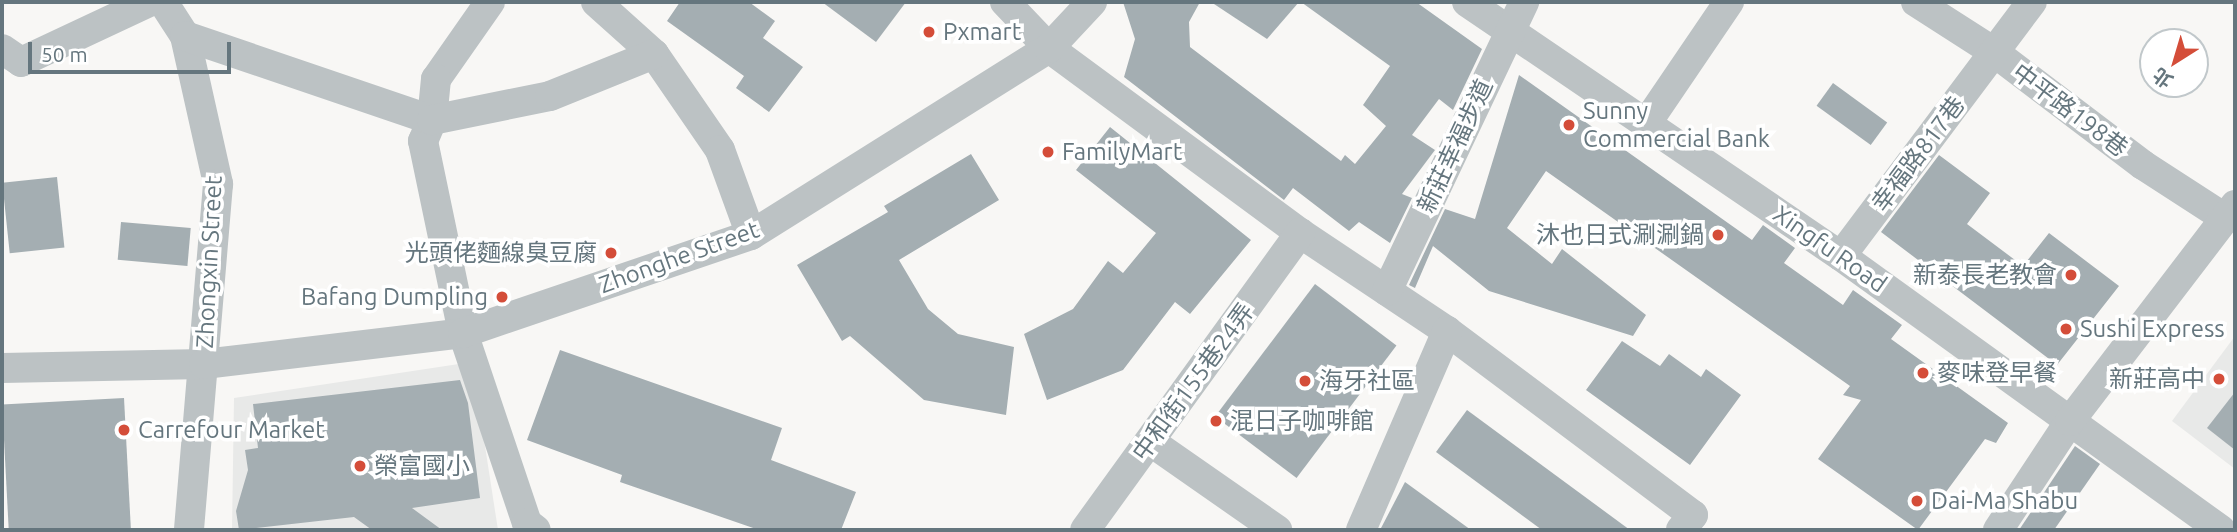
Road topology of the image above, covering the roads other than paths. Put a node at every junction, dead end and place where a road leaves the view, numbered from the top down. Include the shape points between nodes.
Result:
1 (149, 2) edge
2 (163, 2) edge
3 (596, 2) edge
4 (1005, 2) edge
5 (1092, 2) edge
6 (1467, 2) edge
7 (1524, 2) edge
8 (1729, 2) edge
9 (1916, 2) edge
10 (2032, 2) edge
11 (486, 3) edge
12 (1510, 32) junction
13 (185, 36) junction
14 (1049, 48) junction
15 (2, 49) edge
16 (1994, 52) junction
17 (654, 54) junction
18 (432, 120) junction
19 (1646, 124) junction
20 (2230, 211) edge
21 (1300, 233) junction
22 (751, 236) junction
23 (1841, 256) junction
24 (1387, 291) junction
25 (1447, 331) junction
26 (463, 333) junction
27 (204, 364) junction
28 (2, 368) edge
29 (2070, 421) junction
30 (1151, 442) junction
31 (189, 530) edge
32 (536, 530) edge
33 (1086, 530) edge
34 (1277, 530) edge
35 (1361, 530) edge
36 (1681, 530) edge
37 (1998, 530) edge
38 (2221, 530) edge

1 - 15 street via 21,62
2 - 13 street, Zhongxin Street
3 - 17 street
4 - 14 street
5 - 14 street, Zhonghe Street
6 - 12 street, Xingfu Road
7 - 12 street, 新莊幸福步道
8 - 19 street
9 - 16 street, 中平路198巷
10 - 16 street, 幸福路817巷
11 - 18 street via 436,79
12 - 19 street, Xingfu Road
12 - 24 street, 新莊幸福步道
13 - 18 street
13 - 27 street, Zhongxin Street via 218,184
14 - 21 street
14 - 22 street, Zhonghe Street
16 - 20 street, 中平路198巷 via 2143,165
16 - 23 street, 幸福路817巷
17 - 18 street via 550,96
17 - 22 street via 720,150
18 - 26 street via 423,141
19 - 23 street, Xingfu Road
20 - 29 street
21 - 24 street
21 - 30 street, 中和街155巷24弄
22 - 26 street, Zhonghe Street
23 - 29 street, Xingfu Road
24 - 25 street
25 - 35 street
25 - 36 street via 1693,515
26 - 27 street, Zhonghe Street
26 - 32 street via 527,523
27 - 28 street, Zhonghe Street
27 - 31 street, Zhongxin Street
29 - 37 street
29 - 38 street, Xingfu Road
30 - 33 street, 中和街155巷24弄
30 - 34 street

